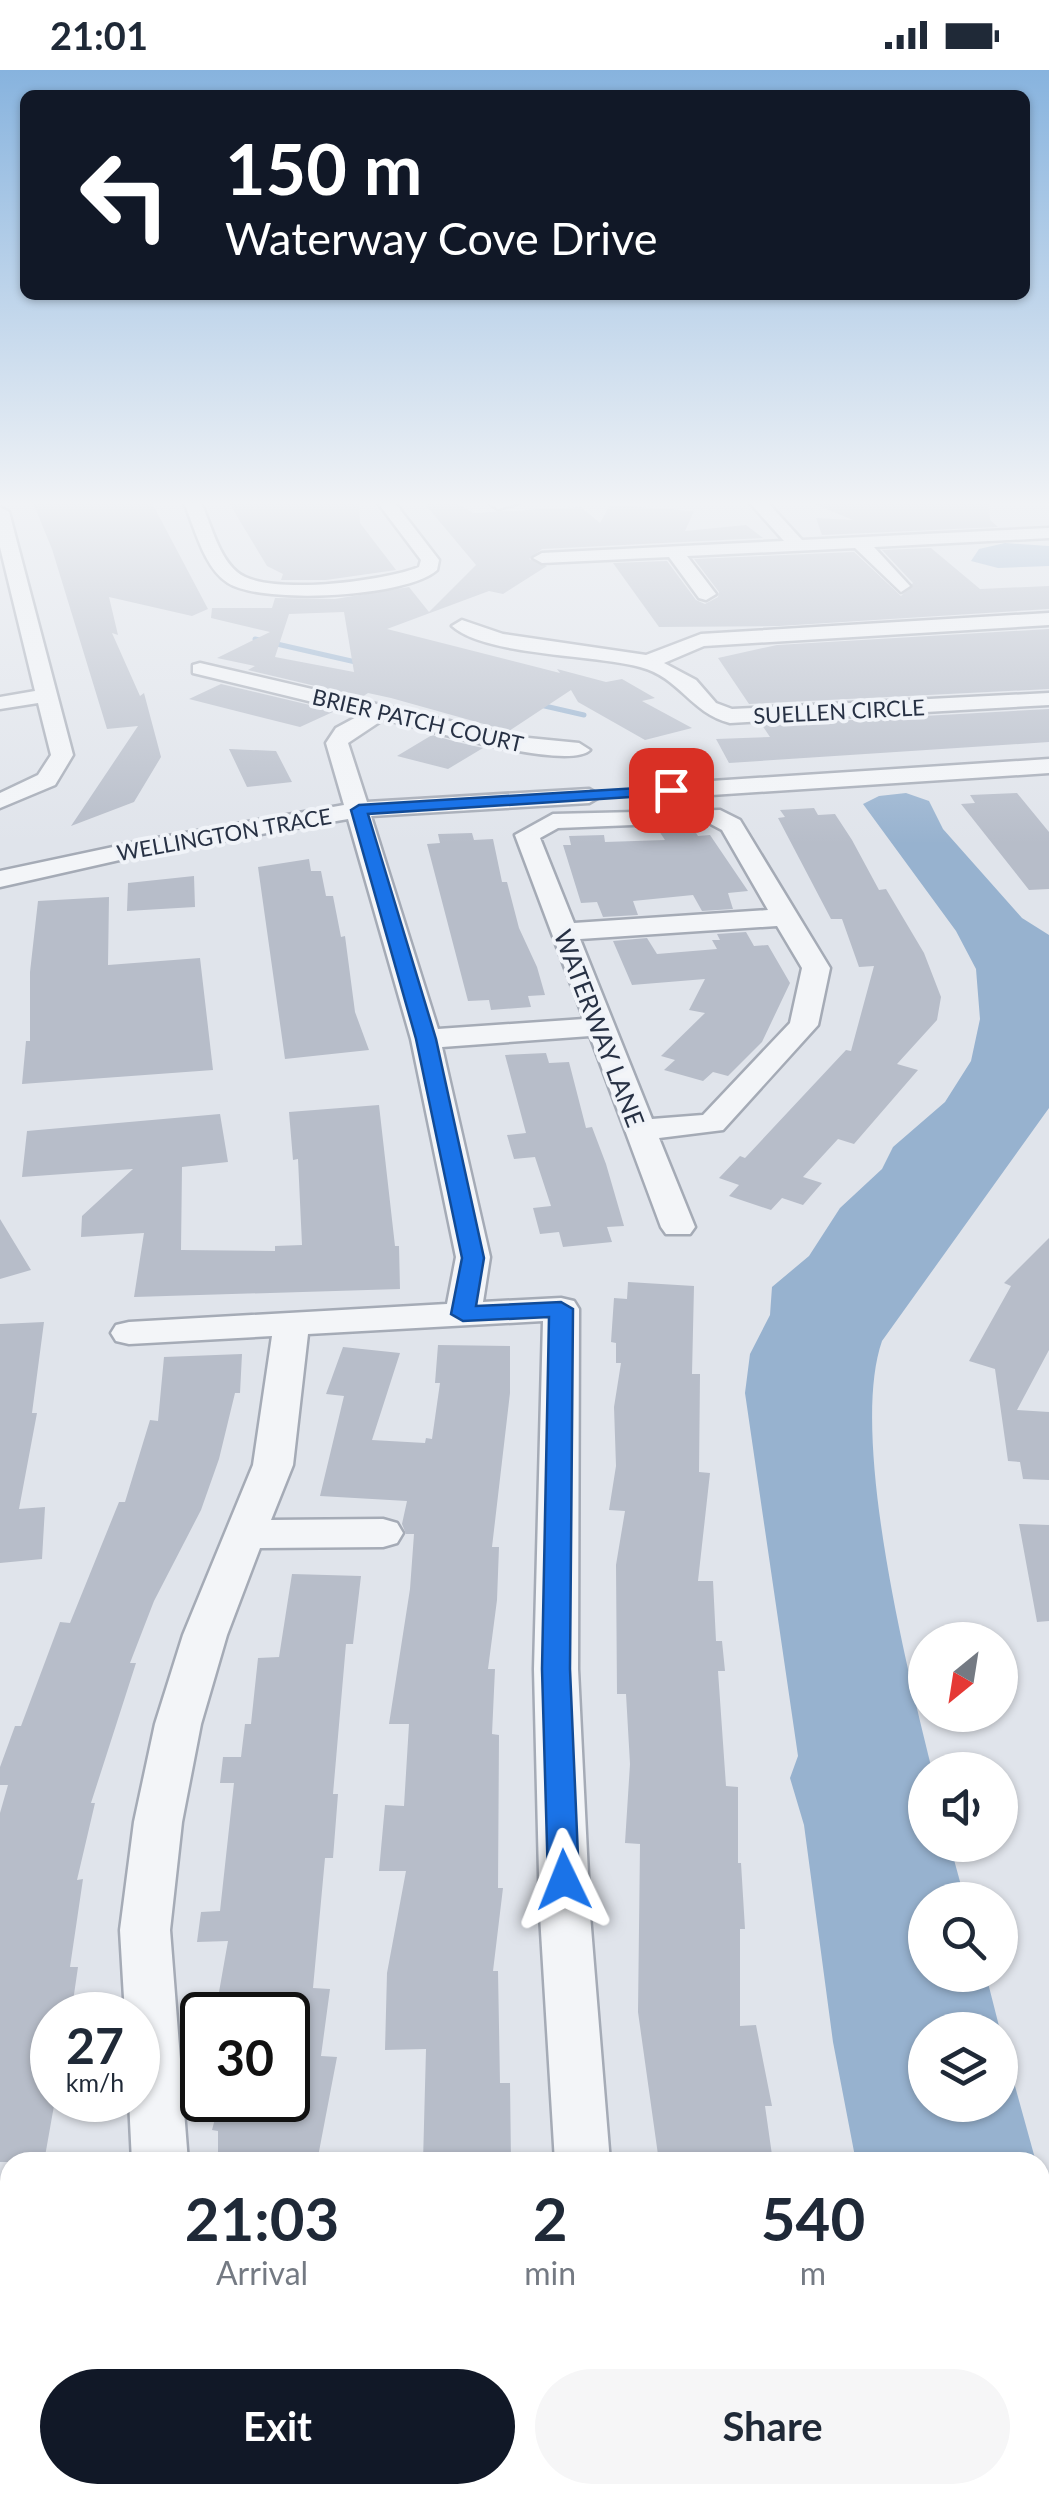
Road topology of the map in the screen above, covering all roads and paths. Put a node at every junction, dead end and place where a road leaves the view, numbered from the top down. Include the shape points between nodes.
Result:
1 (28, 617) edge
2 (1049, 618) edge
3 (462, 626) dead end
4 (648, 662) junction
5 (200, 669) dead end
6 (47, 695) junction
7 (1049, 699) edge
8 (0, 703) edge
9 (380, 712) junction
10 (579, 750) dead end
11 (1049, 766) edge
12 (0, 801) edge
13 (359, 810) junction
14 (0, 879) edge
15 (786, 917) junction
16 (562, 932) junction
17 (600, 1028) junction
18 (426, 1039) junction
19 (640, 1130) junction
20 (678, 1227) dead end
21 (463, 1314) junction
22 (291, 1325) junction
23 (129, 1333) dead end
24 (383, 1532) dead end
25 (248, 1534) junction
26 (159, 2152) edge
27 (581, 2152) edge

1 - 6 street
2 - 4 street via 701,640
3 - 4 street, SUELLEN CIRCLE via 500,639
4 - 7 street, SUELLEN CIRCLE via 689,684 708,708 744,717
5 - 9 street, BRIER PATCH COURT
6 - 8 street
6 - 12 street via 62,761 45,781
9 - 10 street, BRIER PATCH COURT via 518,744
9 - 13 street via 337,743
11 - 13 street, WELLINGTON TRACE
13 - 14 street, WELLINGTON TRACE
13 - 18 street
15 - 16 street
15 - 16 street, WATERWAY LANE via 723,819 683,813 554,821 532,829 527,841
15 - 19 street via 816,968 804,1024 712,1122
16 - 17 street, WATERWAY LANE
17 - 18 street
17 - 19 street, WATERWAY LANE
18 - 21 street via 473,1258
19 - 20 street, WATERWAY LANE
21 - 22 street
21 - 27 street via 561,1309 556,1669
22 - 23 street
22 - 25 street via 273,1465
24 - 25 street
25 - 26 street via 204,1635 158,1822 145,1930

